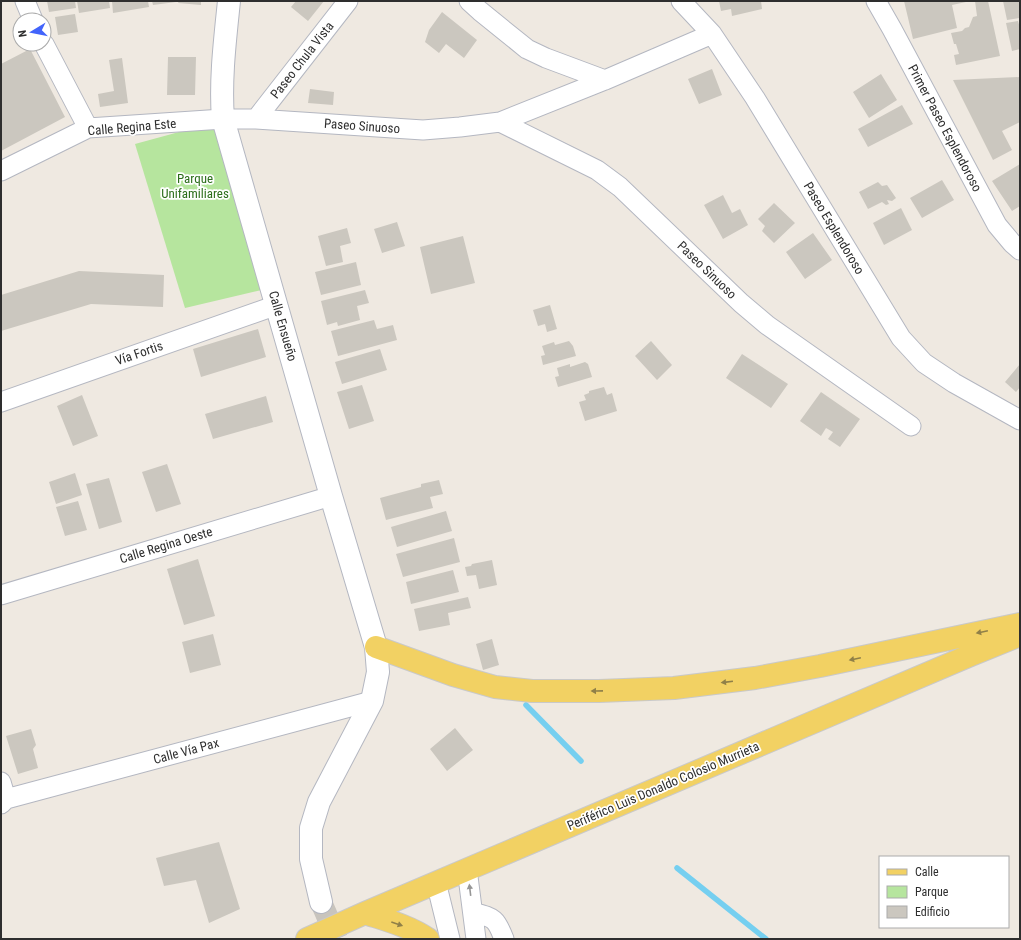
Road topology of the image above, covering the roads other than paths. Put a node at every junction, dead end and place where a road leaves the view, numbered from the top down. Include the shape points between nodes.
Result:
1 (25, 1) edge
2 (229, 1) edge
3 (348, 1) edge
4 (469, 1) edge
5 (681, 1) edge
6 (876, 1) edge
7 (29, 12) edge
8 (712, 34) junction
9 (48, 52) edge
10 (605, 80) junction
11 (223, 119) junction
12 (256, 119) junction
13 (500, 122) junction
14 (88, 128) junction
15 (1, 171) edge
16 (1020, 250) edge
17 (276, 305) junction
18 (1, 402) edge
19 (1020, 420) edge
20 (911, 426) dead end
21 (331, 496) junction
22 (1, 595) edge
23 (1020, 624) edge
24 (1020, 635) edge
25 (376, 647) junction
26 (372, 701) junction
27 (3, 795) edge
28 (467, 869) junction
29 (436, 882) junction
30 (321, 902) tunnel mouth
31 (473, 912) junction
32 (365, 913) junction
33 (307, 939) edge
34 (428, 939) edge
35 (450, 939) edge
36 (476, 939) edge
37 (504, 939) edge

1 - 7 street
2 - 11 street, Calle Ensueño via 222,73
3 - 12 street, Paseo Chula Vista
4 - 10 street via 527,49
5 - 8 street, Paseo Esplendoroso
6 - 16 street, Primer Paseo Esplendoroso via 997,225
8 - 10 street, Paseo Sinuoso
8 - 19 street, Paseo Esplendoroso via 755,98 901,338 924,362 954,383
9 - 14 street
10 - 13 street, Paseo Sinuoso
11 - 12 street, Paseo Sinuoso
11 - 14 street, Calle Regina Este
11 - 17 street, Calle Ensueño
12 - 13 street, Paseo Sinuoso via 423,130
13 - 20 street, Paseo Sinuoso via 597,170 620,187 767,325
14 - 15 street, Calle Regina Este
17 - 18 street, Vía Fortis
17 - 21 street, Calle Ensueño
21 - 22 street, Calle Regina Oeste
21 - 25 street, Calle Ensueño
23 -> 25 main road via 755,678 674,688 599,691 532,691 494,687
24 - 28 main road, Periférico Luis Donaldo Colosio Murrieta
25 - 26 street, Calle Ensueño via 378,672
26 - 27 street, Calle Vía Pax
26 - 30 street, Calle Ensueño via 319,802 311,828 312,859
28 - 29 main road, Periférico Luis Donaldo Colosio Murrieta
31 -> 28 street
29 - 32 main road, Periférico Luis Donaldo Colosio Murrieta
29 - 35 street
31 - 36 street
31 - 37 street via 490,916 500,928
32 - 33 main road, Periférico Luis Donaldo Colosio Murrieta
32 -> 34 main road via 406,927

